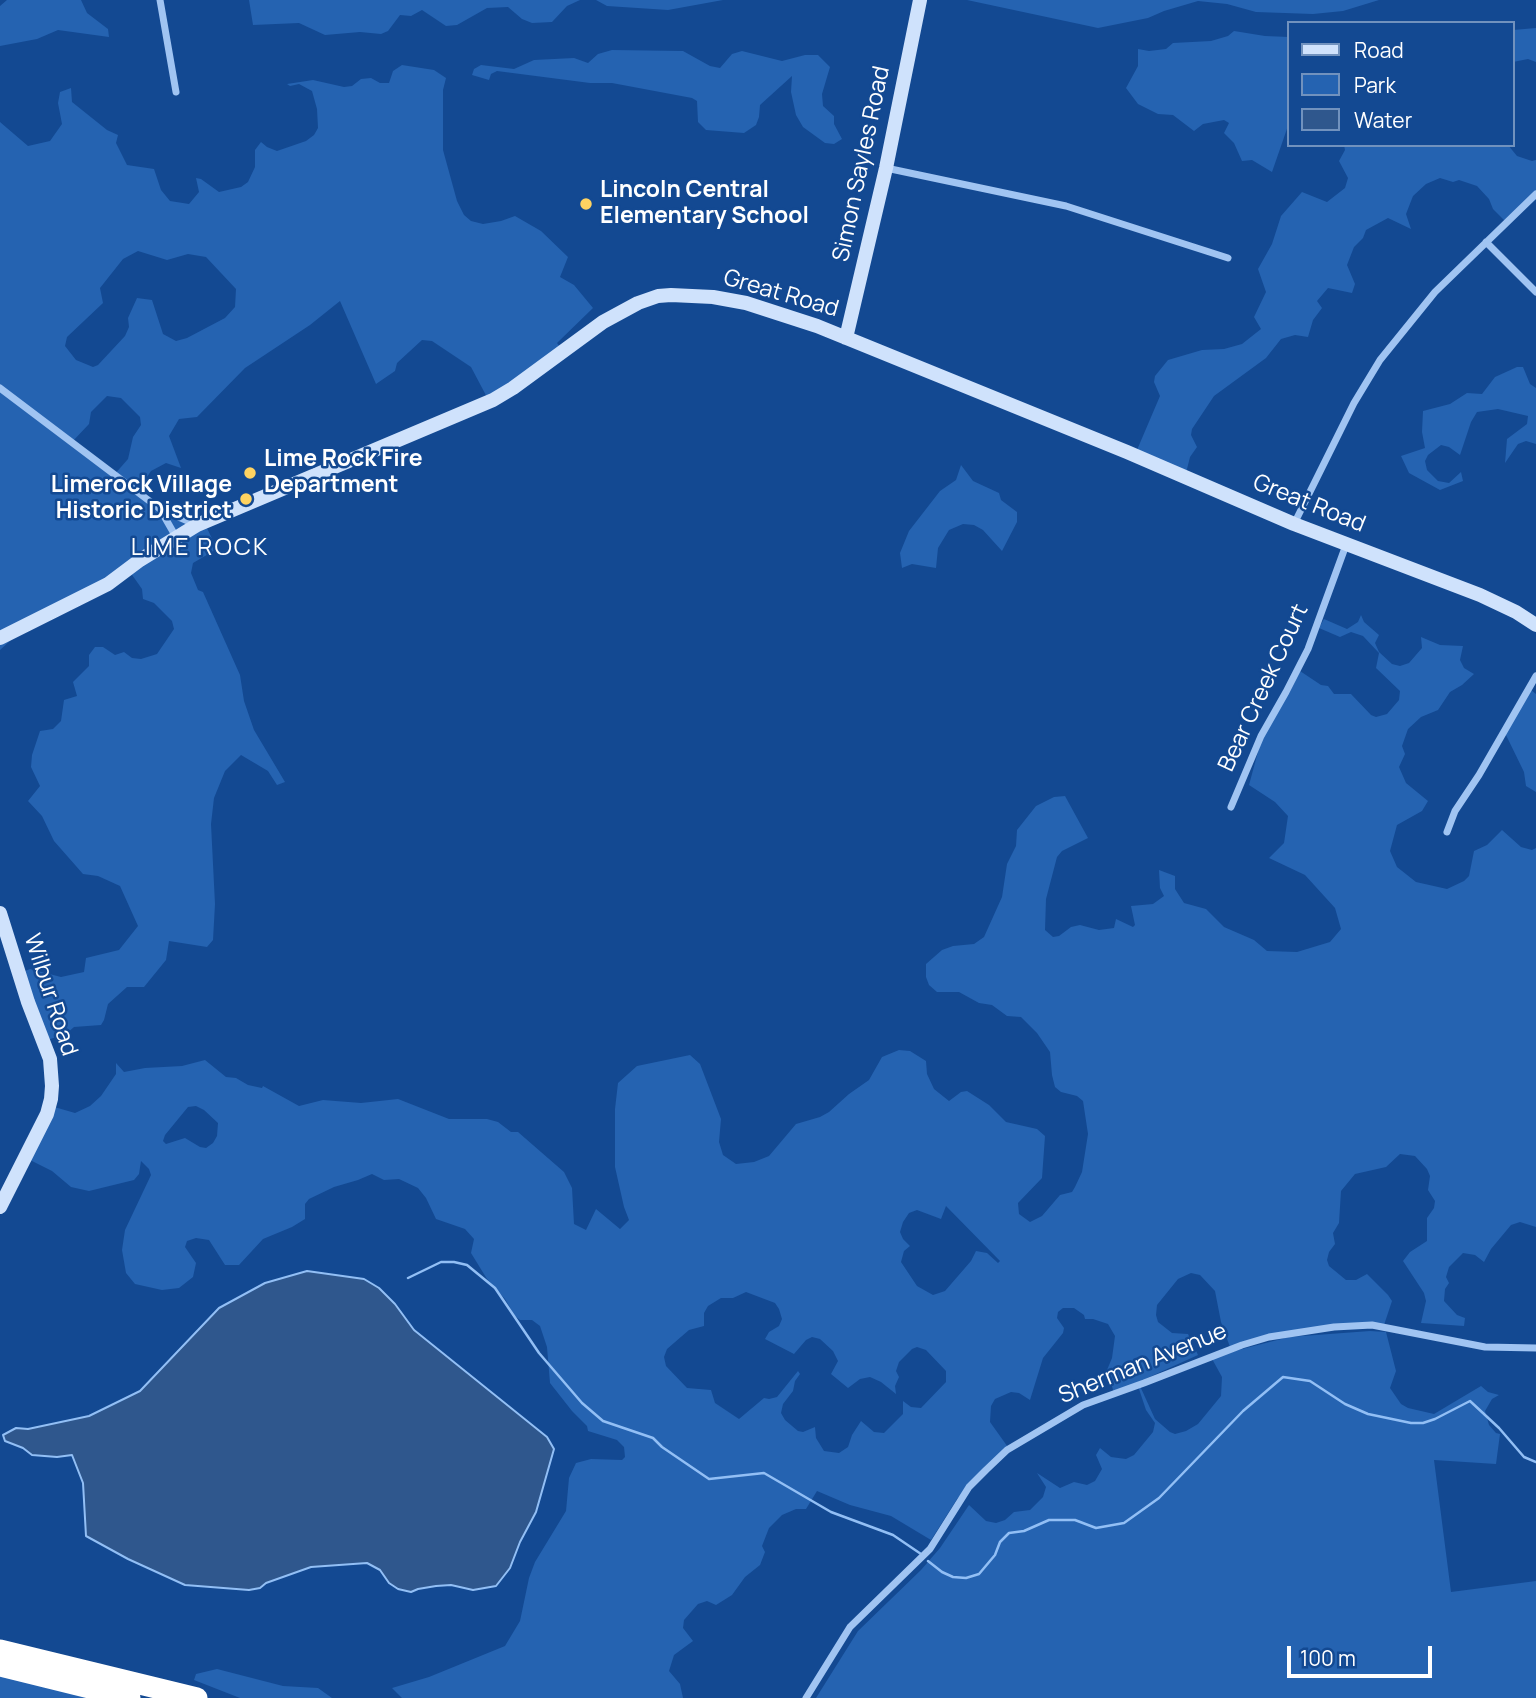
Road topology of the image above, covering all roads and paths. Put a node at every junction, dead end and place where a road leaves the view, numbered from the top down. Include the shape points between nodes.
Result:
1 (160, 0) edge
2 (920, 0) edge
3 (177, 92) dead end
4 (886, 168) junction
5 (1536, 194) edge
6 (1486, 242) junction
7 (1228, 258) dead end
8 (1536, 292) edge
9 (846, 338) junction
10 (0, 388) edge
11 (160, 509) junction
12 (1294, 524) junction
13 (198, 525) junction
14 (177, 537) junction
15 (1346, 545) junction
16 (1536, 625) edge
17 (0, 638) edge
18 (1536, 676) edge
19 (1231, 807) dead end
20 (1447, 832) dead end
21 (0, 913) edge
22 (0, 1207) edge
23 (1536, 1348) edge
24 (0, 1650) edge
25 (0, 1666) edge
26 (130, 1698) edge
27 (197, 1698) edge
28 (806, 1698) edge

1 - 3 street
2 - 4 street, Simon Sayles Road
4 - 7 street via 1066,206
4 - 9 street, Simon Sayles Road
5 - 6 street
6 - 8 street
6 - 12 street via 1426,302 1380,360
9 - 12 street, Great Road
9 - 13 street, Great Road via 746,303 658,296 603,321 493,400
10 - 11 street
11 - 13 street
11 - 14 street
12 - 15 street, Great Road
13 - 14 street, Great Road
14 - 17 street, Great Road via 107,584
15 - 16 street, Great Road via 1480,595
15 - 19 street, Bear Creek Court via 1308,649 1261,736
18 - 20 street
21 - 22 street, Wilbur Road via 50,1059 52,1086 47,1114
23 - 28 street, Sherman Avenue via 1485,1347 1373,1325 1334,1327 1242,1345 1083,1405 1007,1450 982,1474 930,1549 850,1627
24 - 27 highway
25 - 26 highway

